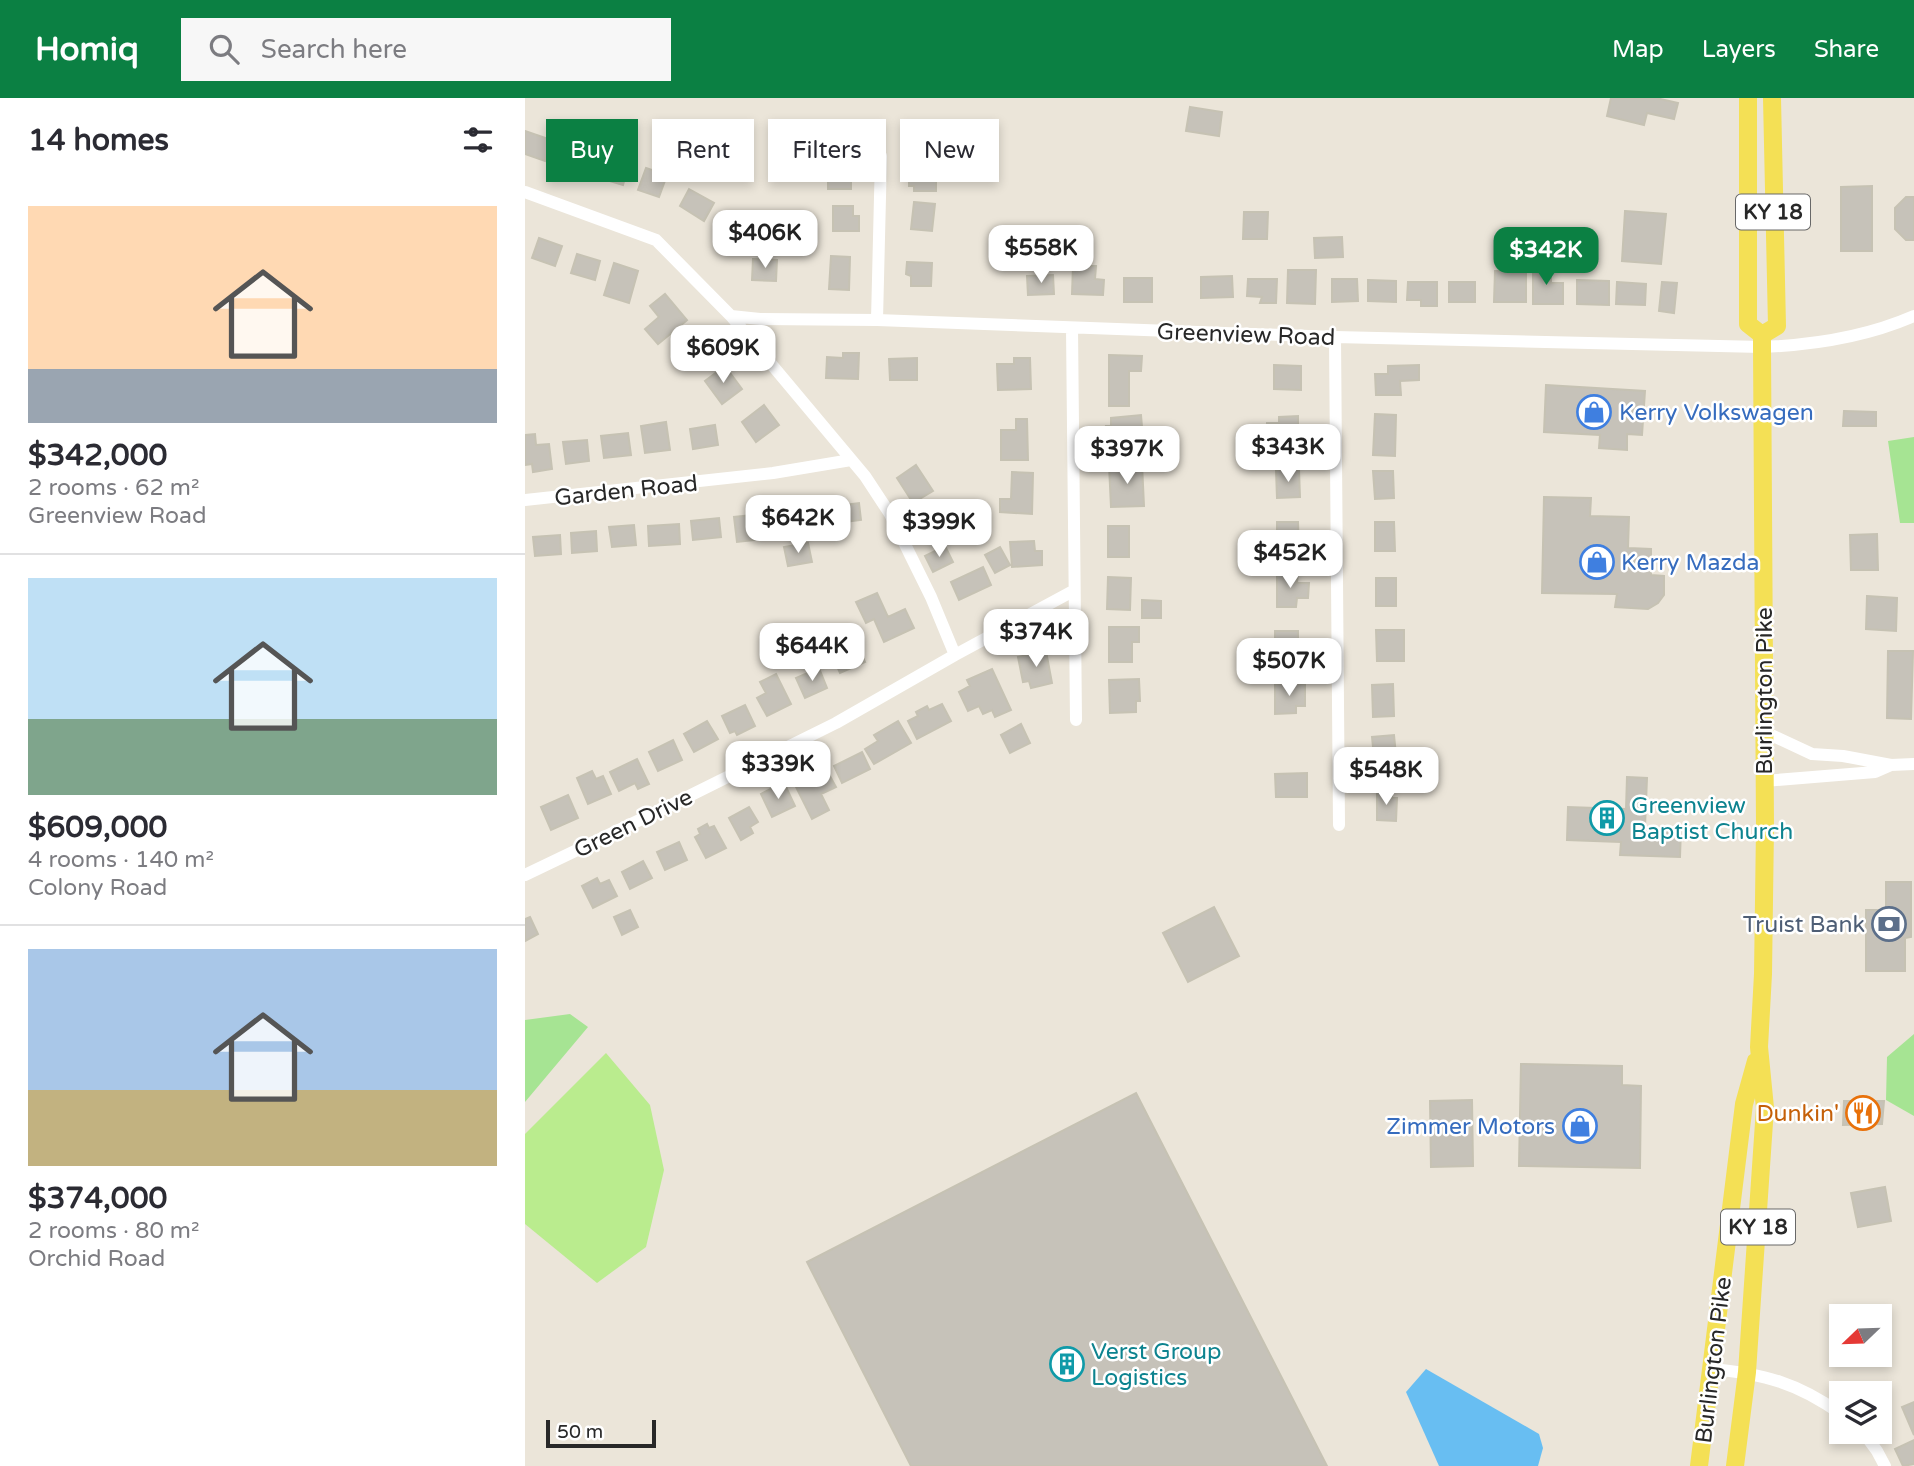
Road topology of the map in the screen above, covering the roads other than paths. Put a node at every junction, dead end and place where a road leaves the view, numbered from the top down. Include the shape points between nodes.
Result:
1 (1748, 98) edge
2 (1772, 98) edge
3 (880, 182) edge
4 (525, 192) edge
5 (731, 316) junction
6 (1914, 316) edge
7 (877, 320) junction
8 (1072, 328) junction
9 (1335, 337) junction
10 (1762, 341) junction
11 (851, 460) junction
12 (525, 500) edge
13 (1073, 592) junction
14 (955, 655) junction
15 (1076, 720) dead end
16 (1765, 732) junction
17 (1914, 764) edge
18 (1891, 765) junction
19 (1764, 781) junction
20 (1339, 825) dead end
21 (525, 875) edge
22 (1759, 1047) junction
23 (1712, 1369) junction
24 (1747, 1373) junction
25 (1829, 1406) edge
26 (1871, 1444) edge
27 (1699, 1466) edge
28 (1735, 1466) edge
29 (1885, 1466) edge

1 - 10 main road, Burlington Pike / KY 18 via 1748,324
2 - 10 main road, Burlington Pike / KY 18 via 1777,326
3 - 7 street
4 - 5 street via 656,240
5 - 7 street, Greenview Road
5 - 11 street
6 - 10 street, Greenview Road via 1815,344
7 - 8 street, Greenview Road
8 - 9 street, Greenview Road
8 - 13 street
9 - 10 street, Greenview Road
9 - 20 street
10 - 16 main road, Burlington Pike / KY 18
11 - 12 street, Garden Road via 772,474
11 - 14 street via 890,514
13 - 14 street, Green Drive
13 - 15 street
14 - 21 street, Green Drive via 836,723
16 - 18 street via 1812,754
16 - 19 main road, Burlington Pike / KY 18
17 - 18 street
18 - 19 street via 1875,772
19 - 22 main road, Burlington Pike / KY 18
22 - 23 main road, Burlington Pike / KY 18 via 1744,1104
22 - 24 main road, Burlington Pike / KY 18 via 1765,1108
23 - 24 street
23 - 27 main road, Burlington Pike / KY 18
24 - 25 street via 1799,1387
24 - 28 main road, Burlington Pike / KY 18
26 - 29 street

